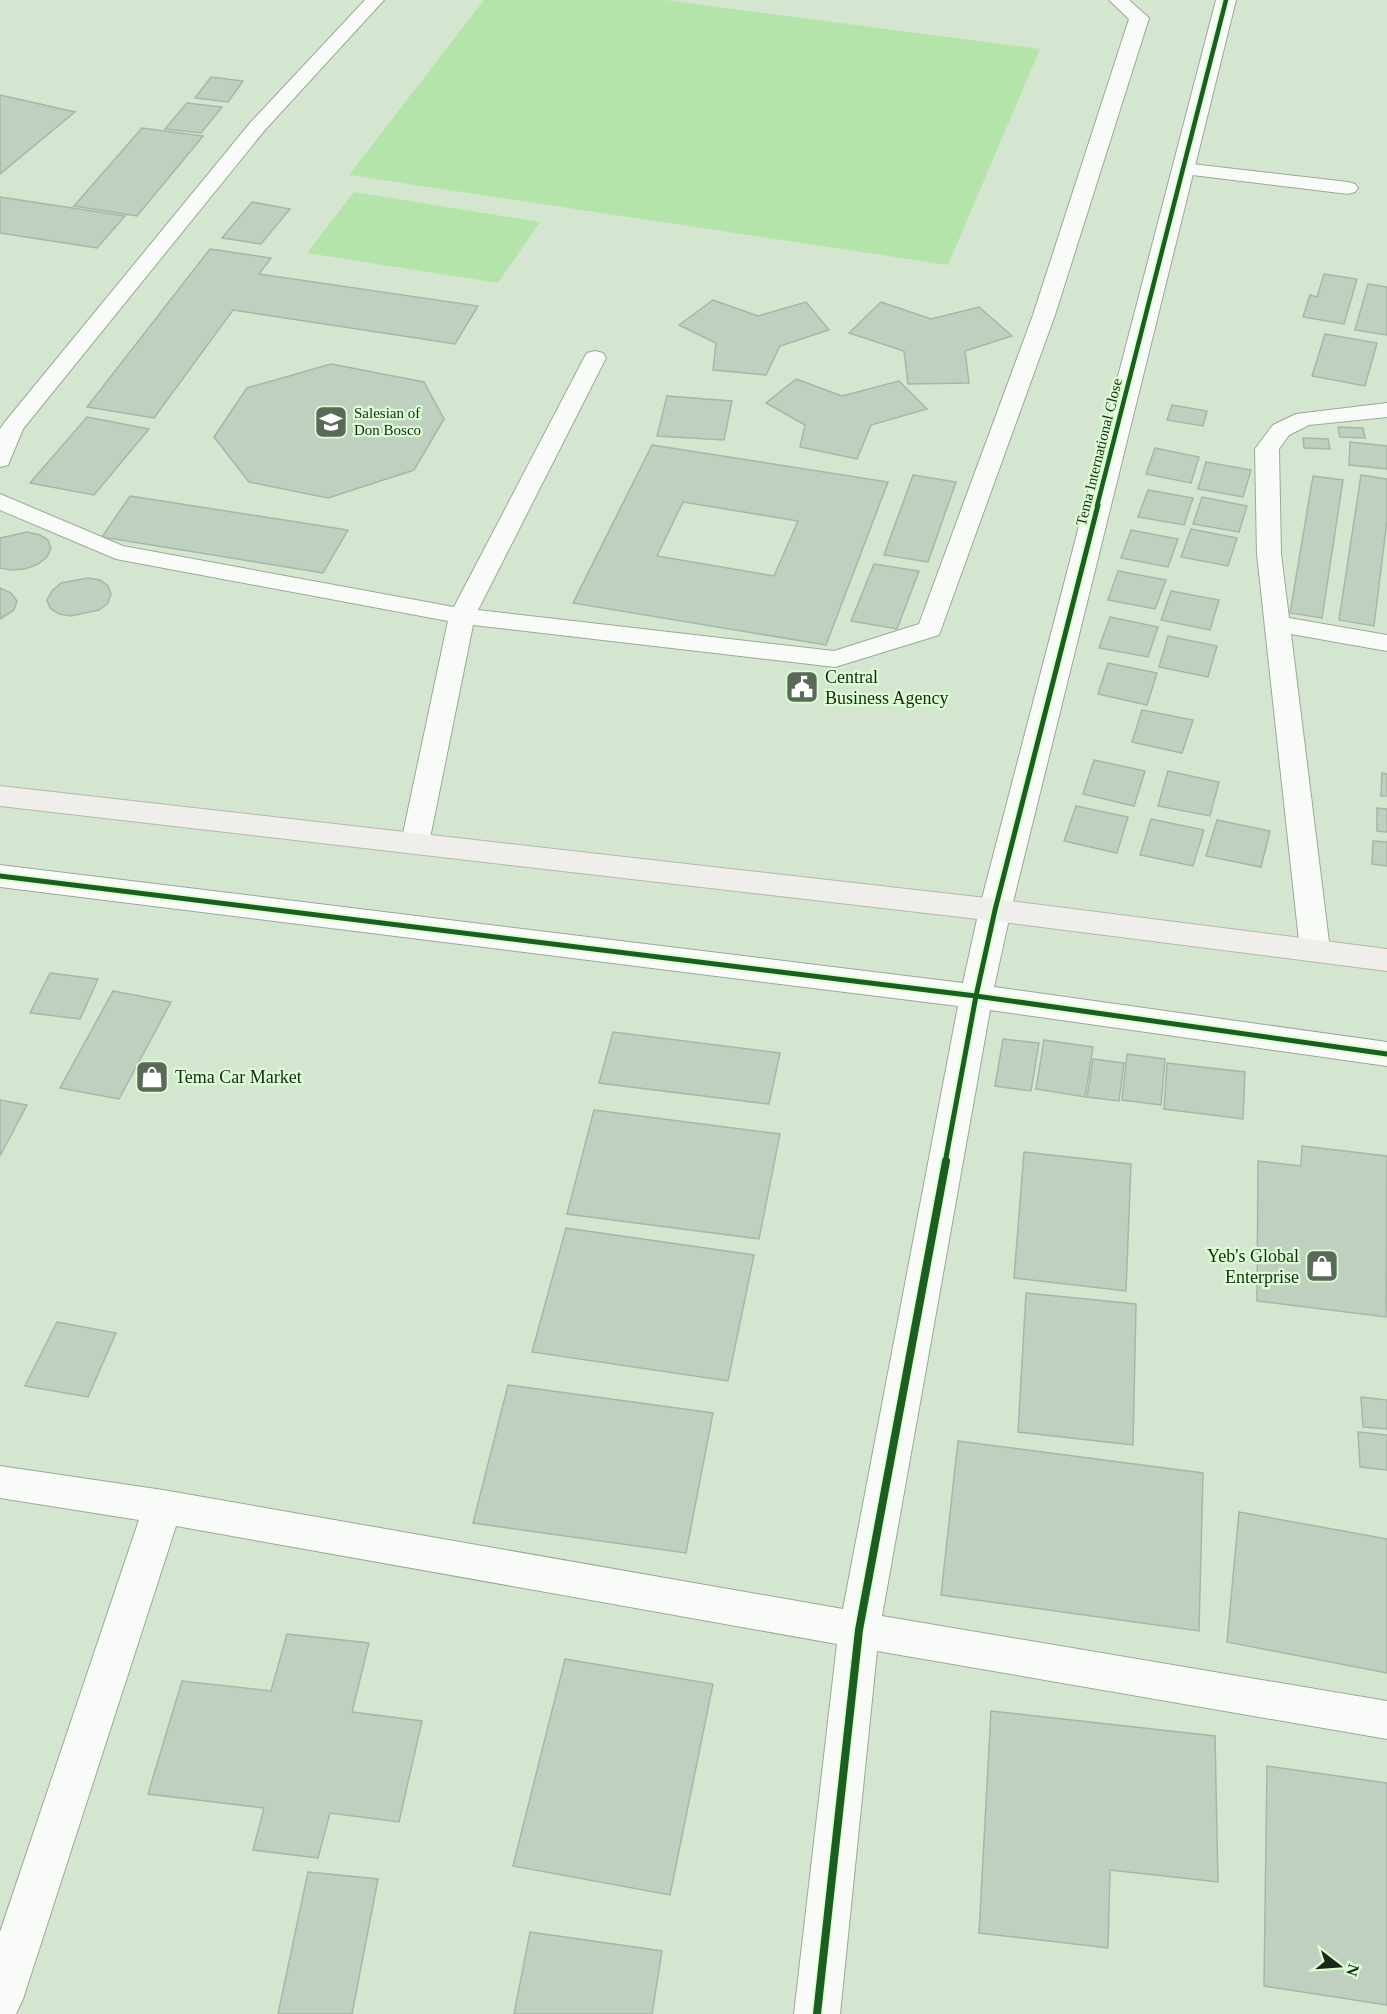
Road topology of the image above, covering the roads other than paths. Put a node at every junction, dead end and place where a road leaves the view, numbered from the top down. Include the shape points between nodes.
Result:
1 (375, 0) edge
2 (1118, 0) edge
3 (1226, 0) edge
4 (1182, 169) junction
5 (1348, 188) dead end
6 (595, 358) dead end
7 (1387, 410) edge
8 (0, 460) edge
9 (0, 501) edge
10 (462, 616) junction
11 (1278, 624) junction
12 (1387, 643) edge
13 (0, 796) edge
14 (415, 843) junction
15 (0, 876) edge
16 (995, 910) junction
17 (1315, 950) junction
18 (1387, 960) edge
19 (976, 996) junction
20 (1387, 1054) edge
21 (0, 1482) edge
22 (163, 1507) junction
23 (860, 1630) junction
24 (1387, 1720) edge
25 (0, 1999) edge
26 (817, 2014) edge

1 - 8 lane via 257,127 12,428
2 - 10 lane via 1139,18 1044,315 930,629 835,659
3 - 4 street, Tema International Close
4 - 5 lane
4 - 16 street, Tema International Close
6 - 10 lane
7 - 11 lane via 1305,419 1281,430 1267,449 1269,554
9 - 10 lane via 117,552
10 - 14 lane
11 - 12 lane
11 - 17 lane
13 - 14 highway
14 - 16 highway
15 - 19 street
16 - 17 highway
16 - 19 street, Tema International Close
17 - 18 highway
19 - 20 street
19 - 23 street, Tema International Close
21 - 22 street
22 - 23 street
22 - 25 street
23 - 24 street
23 - 26 street, Tema International Close

